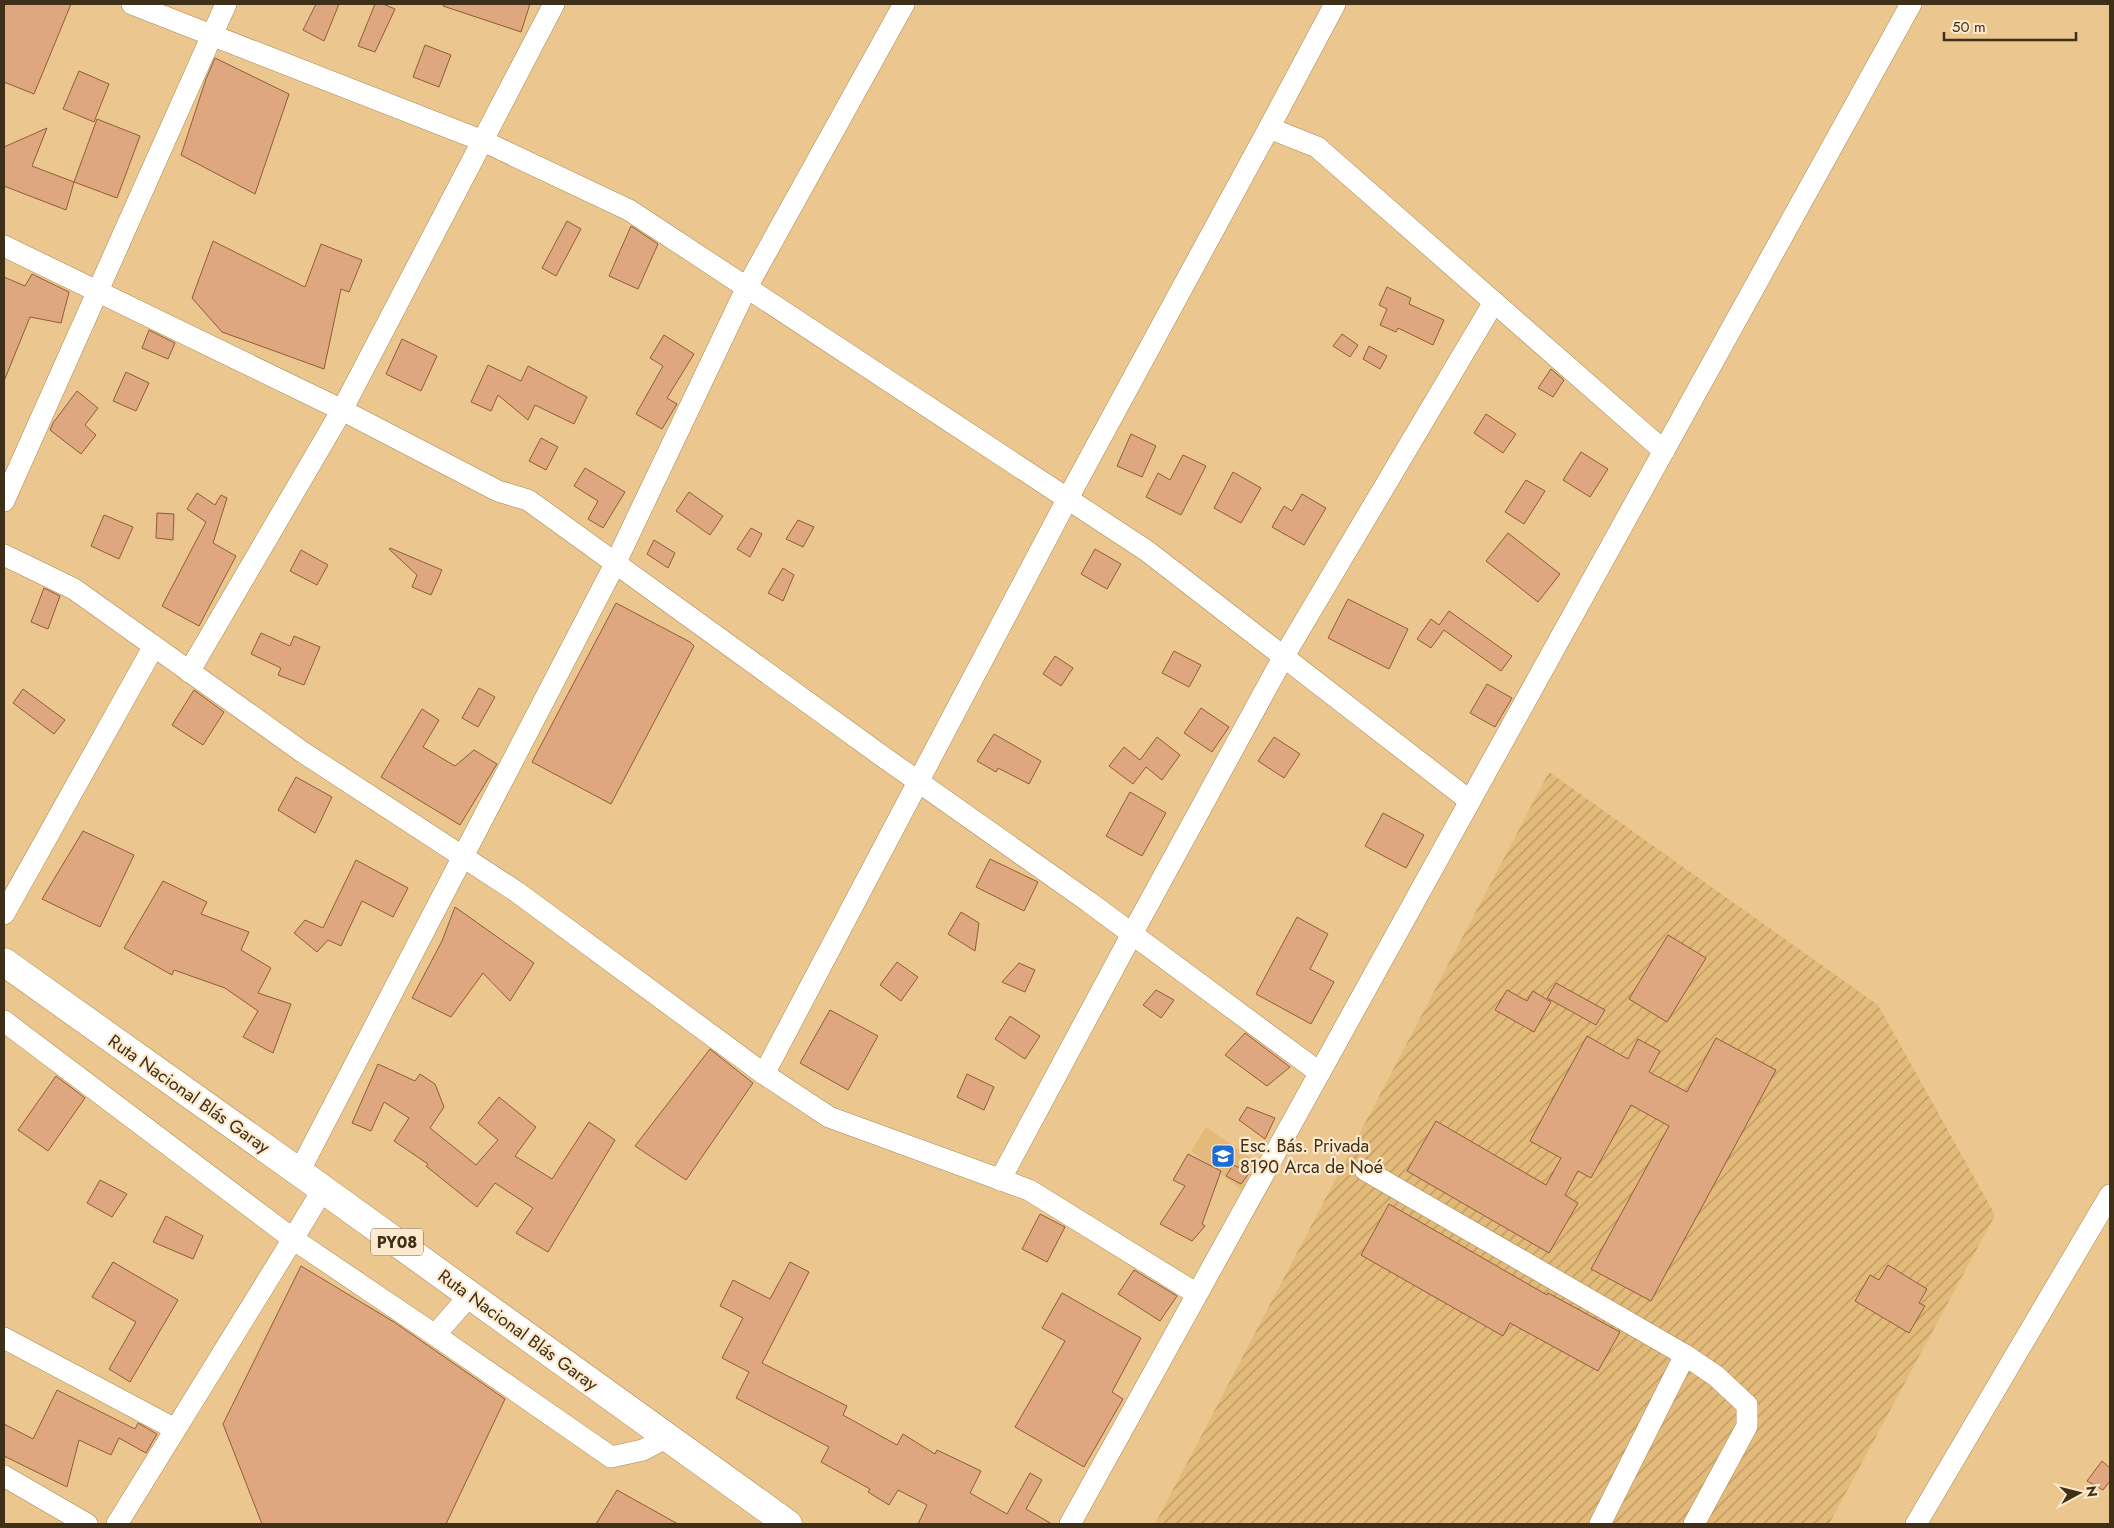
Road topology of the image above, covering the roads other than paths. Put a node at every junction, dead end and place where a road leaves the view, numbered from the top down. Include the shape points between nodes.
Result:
1 (132, 4) edge
2 (226, 4) edge
3 (554, 4) edge
4 (904, 4) edge
5 (1335, 4) edge
6 (1911, 4) edge
7 (212, 36) junction
8 (1269, 128) junction
9 (483, 141) junction
10 (4, 246) edge
11 (747, 287) junction
12 (99, 291) junction
13 (1494, 302) junction
14 (342, 410) junction
15 (1664, 451) junction
16 (1068, 498) junction
17 (4, 501) edge
18 (4, 555) edge
19 (615, 564) junction
20 (154, 646) junction
21 (1284, 656) junction
22 (189, 672) junction
23 (918, 782) junction
24 (1470, 801) junction
25 (463, 856) junction
26 (4, 914) edge
27 (1132, 934) junction
28 (4, 962) edge
29 (4, 1021) edge
30 (1320, 1073) junction
31 (764, 1074) junction
32 (1365, 1170) dead end
33 (300, 1172) junction
34 (1000, 1180) junction
35 (323, 1189) junction
36 (2110, 1195) edge
37 (294, 1239) junction
38 (1197, 1294) junction
39 (470, 1295) junction
40 (435, 1335) junction
41 (4, 1338) edge
42 (1685, 1355) junction
43 (175, 1429) junction
44 (667, 1437) junction
45 (4, 1476) edge
46 (87, 1524) edge
47 (117, 1524) edge
48 (788, 1524) edge
49 (1070, 1524) edge
50 (1600, 1524) edge
51 (1694, 1524) edge
52 (1916, 1524) edge

1 - 7 street
2 - 7 street
3 - 9 street
4 - 11 street
5 - 8 street
6 - 15 street
7 - 9 street
7 - 12 street
8 - 13 street via 1317,147
8 - 16 street
9 - 11 street via 629,210
9 - 14 street
10 - 12 street
11 - 16 street
11 - 19 street
12 - 14 street
12 - 17 street
13 - 15 street
13 - 21 street
14 - 19 street via 498,490 528,500
14 - 22 street
15 - 24 street
16 - 21 street via 1147,551
16 - 23 street
18 - 20 street via 74,589
19 - 23 street
19 - 25 street
20 - 22 street
20 - 26 street
21 - 24 street
21 - 27 street
22 - 25 street via 301,751
23 - 27 street
23 - 31 street
24 - 30 street
25 - 31 street via 517,892
25 - 33 street
27 - 30 street
27 - 34 street
28 - 33 highway, Ruta Nacional Blás Garay / PY08
29 - 37 street
30 - 38 street
31 - 34 street via 829,1117
32 - 42 street
33 - 35 highway, Ruta Nacional Blás Garay / PY08
34 - 38 street via 1029,1190
35 - 37 street
35 - 39 highway, Ruta Nacional Blás Garay / PY08
36 - 52 street
37 - 40 street
37 - 43 street
38 - 49 street
39 - 40 street
39 - 44 highway, Ruta Nacional Blás Garay / PY08
40 - 44 street via 611,1456 642,1450
41 - 43 street
42 - 50 street
42 - 51 street via 1716,1376 1747,1405 1747,1426
43 - 47 street
44 - 48 highway, Ruta Nacional Blás Garay / PY08
45 - 46 street

